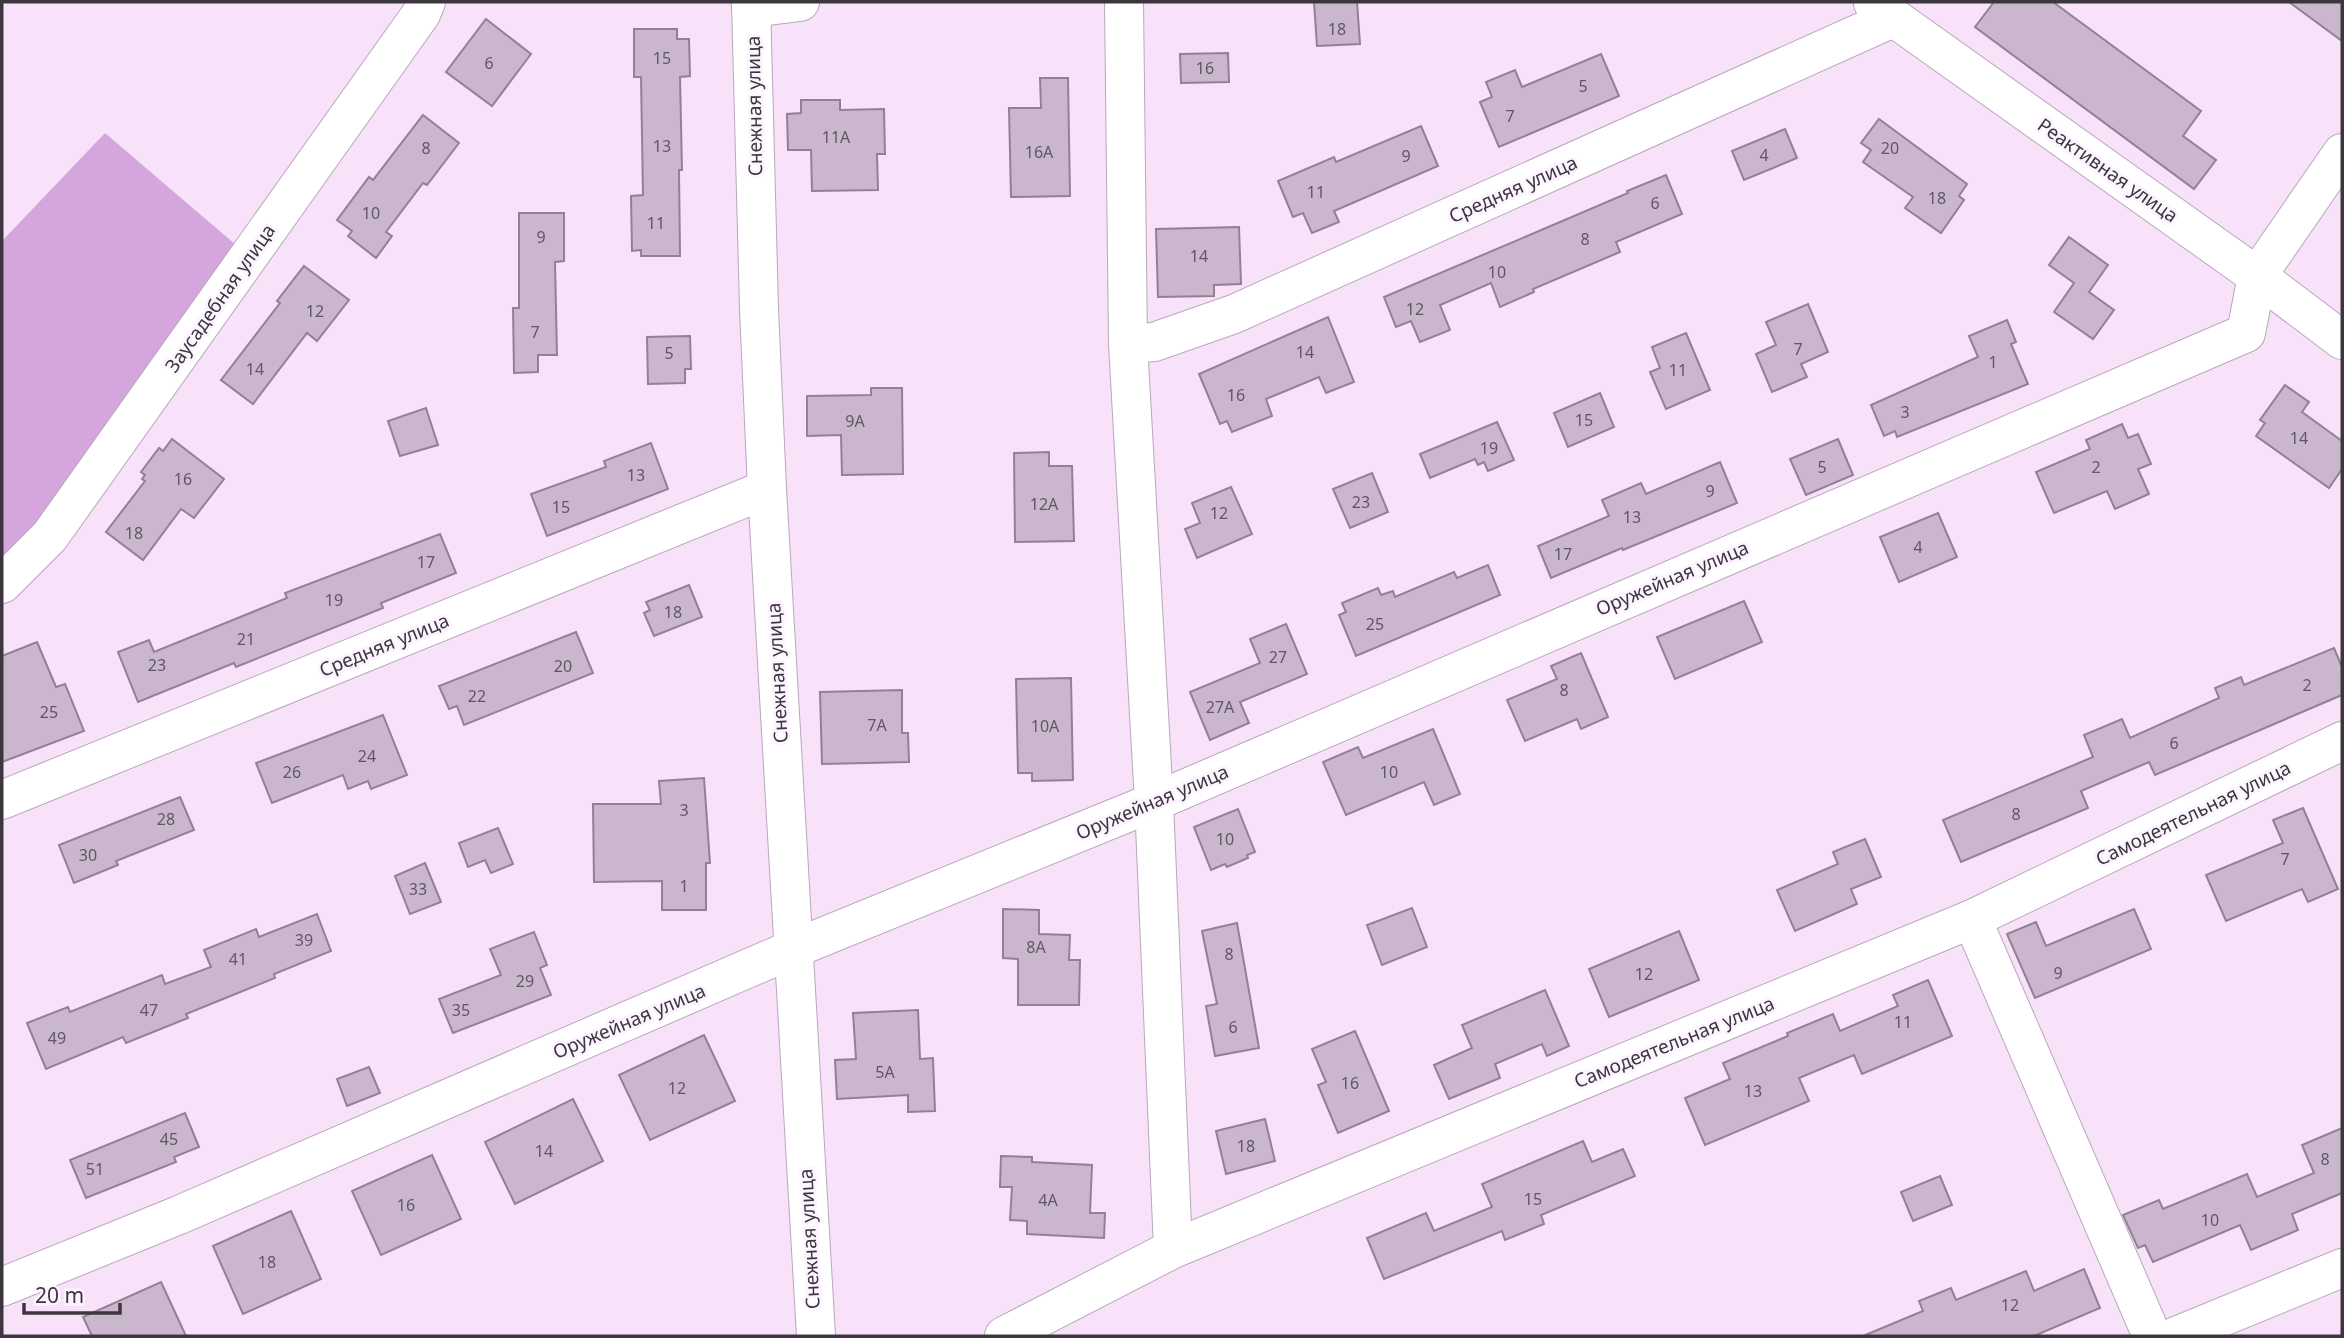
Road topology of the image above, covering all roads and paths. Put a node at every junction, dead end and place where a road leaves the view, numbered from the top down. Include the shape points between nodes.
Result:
1 (426, 2) edge
2 (800, 2) edge
3 (1124, 2) edge
4 (751, 5) edge
5 (1883, 10) edge
6 (2342, 153) edge
7 (2257, 276) junction
8 (2342, 340) edge
9 (1128, 344) junction
10 (767, 489) junction
11 (2, 584) edge
12 (2342, 741) edge
13 (2, 800) edge
14 (1154, 802) junction
15 (1972, 919) junction
16 (793, 949) junction
17 (1173, 1249) junction
18 (2342, 1268) edge
19 (2, 1287) edge
20 (816, 1336) edge
21 (1004, 1336) edge
22 (2152, 1336) edge
23 (2176, 1336) edge

1 - 11 street, Заусадебная улица via 50,536
2 - 4 street, Снежная улица
3 - 9 street
4 - 10 street, Снежная улица
5 - 7 street, Реактивная улица
5 - 9 street, Средняя улица via 1234,314 1154,342
6 - 7 street
7 - 8 street, Реактивная улица
7 - 14 street, Оружейная улица via 2246,333
9 - 14 street
10 - 13 street, Средняя улица
10 - 16 street, Снежная улица
12 - 15 street, Самодеятельная улица
14 - 16 street, Оружейная улица
14 - 17 street
15 - 17 street, Самодеятельная улица
15 - 22 street
16 - 19 street, Оружейная улица
16 - 20 street, Снежная улица
17 - 21 street, Самодеятельная улица
18 - 23 street

